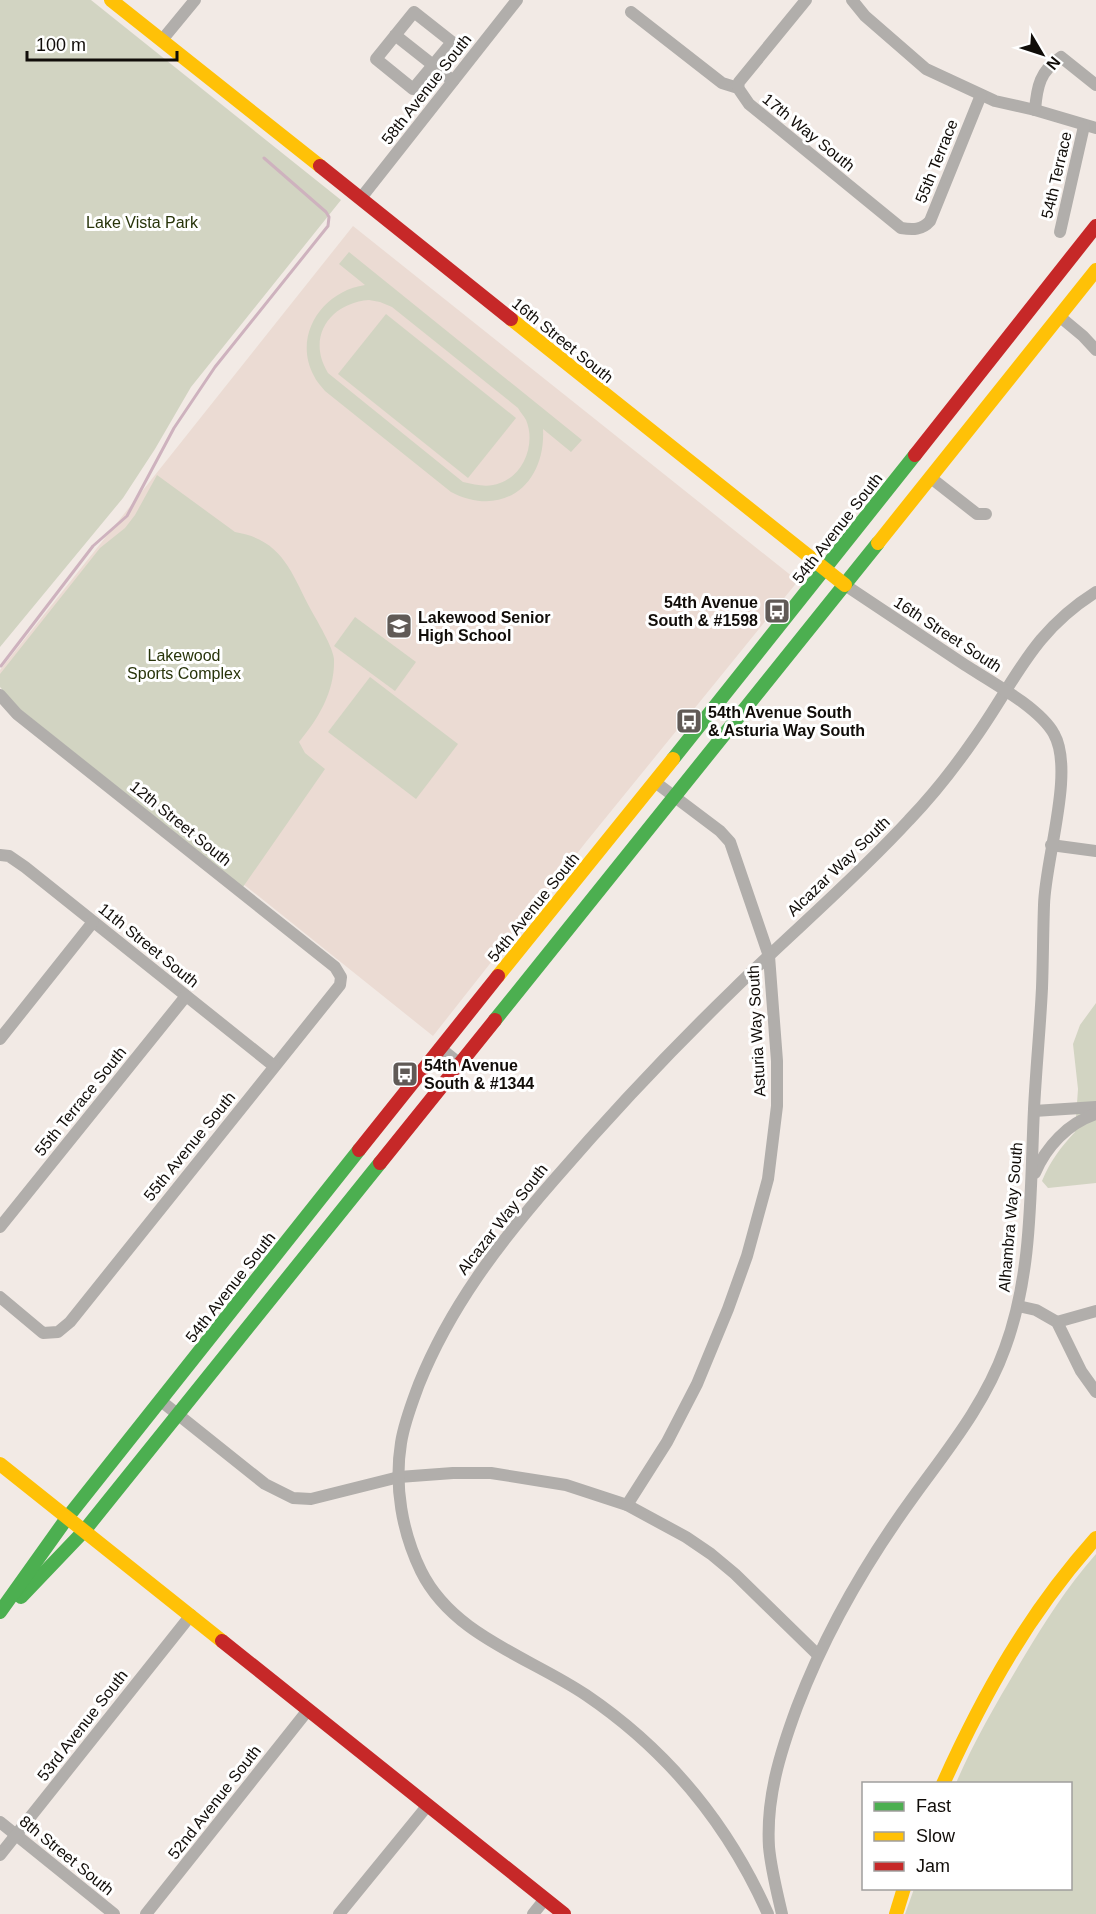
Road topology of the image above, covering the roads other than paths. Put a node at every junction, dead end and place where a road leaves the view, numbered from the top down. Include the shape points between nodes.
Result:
1 (111, 0) edge
2 (195, 0) edge
3 (518, 0) edge
4 (806, 0) edge
5 (852, 0) edge
6 (631, 12) dead end
7 (395, 35) junction
8 (162, 40) junction
9 (433, 65) junction
10 (453, 81) junction
11 (1096, 85) edge
12 (738, 88) junction
13 (981, 95) junction
14 (1035, 110) junction
15 (1090, 127) edge
16 (361, 198) junction
17 (1096, 226) edge
18 (913, 230) joint
19 (1060, 232) dead end
20 (1096, 270) edge
21 (1059, 316) junction
22 (1096, 350) edge
23 (931, 478) junction
24 (986, 514) dead end
25 (825, 569) junction
26 (845, 585) junction
27 (1096, 592) edge
28 (1005, 691) junction
29 (0, 694) edge
30 (655, 782) junction
31 (674, 797) junction
32 (1051, 845) junction
33 (1096, 851) edge
34 (0, 855) edge
35 (93, 922) junction
36 (769, 956) junction
37 (341, 977) joint
38 (186, 996) junction
39 (0, 1039) edge
40 (440, 1048) junction
41 (460, 1064) junction
42 (274, 1066) junction
43 (1096, 1107) edge
44 (1034, 1111) junction
45 (1096, 1114) edge
46 (1032, 1180) junction
47 (0, 1227) edge
48 (0, 1297) edge
49 (1018, 1306) junction
50 (1096, 1311) edge
51 (1057, 1322) junction
52 (1096, 1392) edge
53 (161, 1401) junction
54 (177, 1414) junction
55 (0, 1464) edge
56 (399, 1477) junction
57 (627, 1505) junction
58 (67, 1518) junction
59 (84, 1531) junction
60 (1096, 1538) edge
61 (0, 1612) edge
62 (191, 1615) junction
63 (0, 1619) edge
64 (818, 1655) junction
65 (308, 1710) junction
66 (944, 1782) edge
67 (428, 1805) junction
68 (0, 1822) edge
69 (16, 1835) junction
70 (0, 1855) edge
71 (903, 1890) edge
72 (545, 1899) junction
73 (114, 1914) edge
74 (146, 1914) edge
75 (339, 1914) edge
76 (533, 1914) edge
77 (564, 1914) edge
78 (768, 1914) edge
79 (782, 1914) edge
80 (896, 1914) edge

1 - 8 main road, 16th Street South
2 - 8 street
3 - 10 street, 58th Avenue South
4 - 12 street
5 - 13 street via 926,69
6 - 12 street, 17th Way South via 722,83
7 - 9 street
7 - 9 street via 414,12 452,42
7 - 9 street via 376,59 413,89
8 - 16 main road, 16th Street South
9 - 10 street
10 - 16 street, 58th Avenue South
11 - 14 street via 1061,57 1037,84
12 - 18 street, 17th Way South via 749,104 901,228
13 - 14 street
13 - 18 street, 55th Terrace via 930,221
14 - 15 street
15 - 19 street, 54th Terrace
16 - 25 main road, 16th Street South
17 - 25 main road, 54th Avenue South
20 - 21 main road
21 - 22 street
21 - 23 main road
23 - 24 street via 977,514
23 - 26 main road
25 - 26 main road, 16th Street South
25 - 30 main road, 54th Avenue South
26 - 28 street, 16th Street South
26 - 31 main road
27 - 28 street via 1052,626 1022,662
28 - 32 street, Alhambra Way South via 1042,718 1060,748 1062,782
28 - 36 street, Alcazar Way South via 971,745 913,816 868,864
29 - 37 street, 12th Street South via 17,714 335,967
30 - 31 street, Asturia Way South
30 - 40 main road, 54th Avenue South
31 - 36 street, Asturia Way South via 730,842
31 - 41 main road
32 - 33 street
32 - 44 street, Alhambra Way South via 1044,898
34 - 35 street, 11th Street South via 25,867
35 - 38 street, 11th Street South
35 - 39 street
36 - 56 street, Alcazar Way South via 622,1103 491,1255 430,1356 408,1415
36 - 57 street, Asturia Way South via 777,1106 760,1212 728,1309 697,1384 667,1442
37 - 42 street, 55th Avenue South via 340,985
38 - 42 street, 11th Street South
38 - 47 street, 55th Terrace South
40 - 41 street
40 - 53 main road, 54th Avenue South
41 - 54 main road
42 - 48 street, 55th Avenue South via 70,1322 58,1332 43,1333
43 - 44 street
44 - 46 street, Alhambra Way South
45 - 46 street via 1059,1137 1039,1163
46 - 49 street, Alhambra Way South
49 - 51 street via 1036,1310
49 - 64 street, Alhambra Way South via 1004,1350 971,1418 861,1575
50 - 51 street
51 - 52 street
53 - 54 street
53 - 58 main road, 54th Avenue South
54 - 56 street via 265,1484 293,1498 311,1499
54 - 59 main road
55 - 58 main road
56 - 57 street via 490,1473 566,1485
56 - 78 street, Alcazar Way South via 410,1547 423,1576 440,1597 482,1636 590,1698 660,1755 727,1836
57 - 64 street via 711,1554
58 - 59 main road
58 - 61 main road, 54th Avenue South
59 - 62 main road
59 - 63 main road
60 - 66 main road via 1033,1614 971,1721
62 - 65 main road
62 - 69 street, 53rd Avenue South
64 - 79 street, Alhambra Way South via 774,1779 769,1849
65 - 67 main road
65 - 74 street, 52nd Avenue South
67 - 72 main road
67 - 75 street
68 - 69 street, 8th Street South
69 - 70 street, 53rd Avenue South
69 - 73 street, 8th Street South
71 - 80 main road
72 - 76 street
72 - 77 main road

